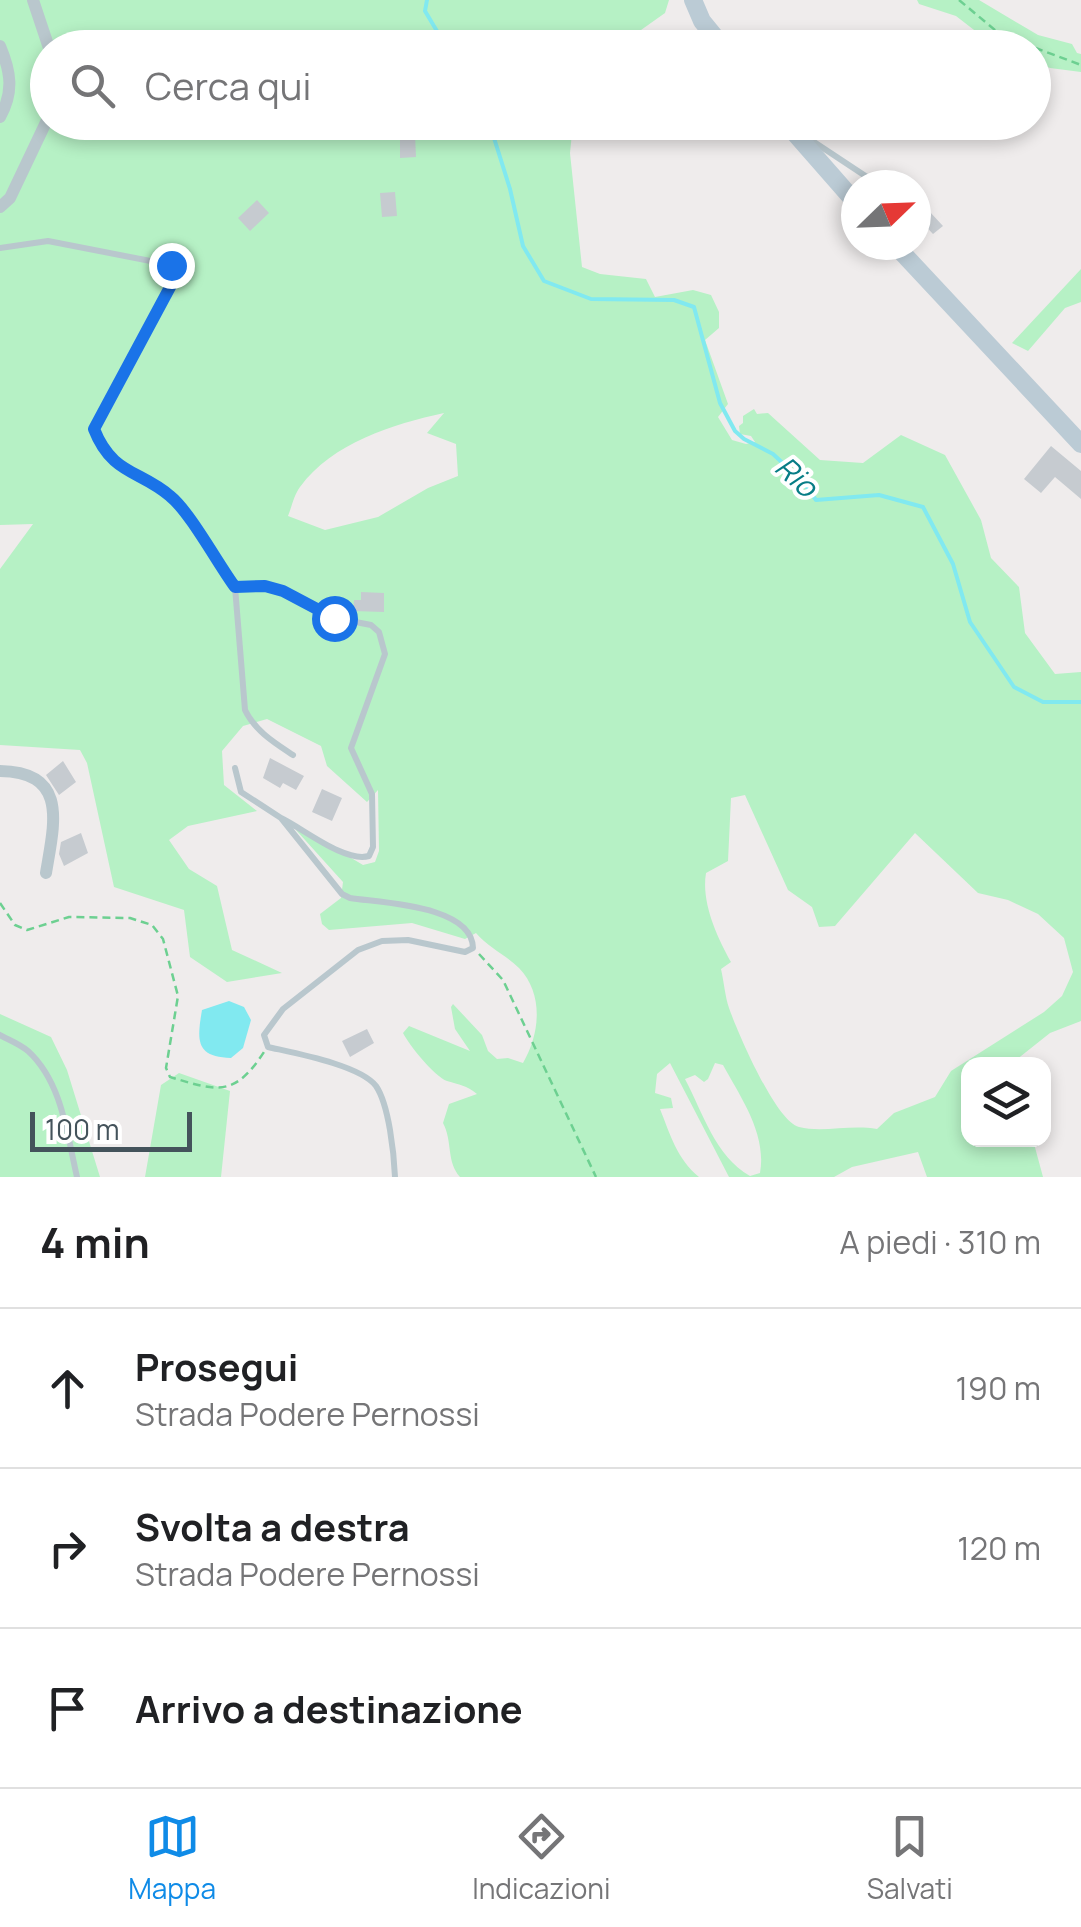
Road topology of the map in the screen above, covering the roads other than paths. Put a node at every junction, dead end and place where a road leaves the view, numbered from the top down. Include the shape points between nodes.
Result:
1 (33, 0) edge
2 (693, 0) edge
3 (43, 30) edge
4 (709, 30) edge
5 (0, 46) edge
6 (0, 117) edge
7 (38, 140) edge
8 (800, 140) edge
9 (810, 140) edge
10 (854, 170) edge
11 (841, 185) edge
12 (0, 207) edge
13 (0, 248) edge
14 (909, 260) edge
15 (912, 260) edge
16 (916, 267) junction
17 (1081, 444) edge
18 (235, 587) junction
19 (293, 756) dead end
20 (235, 768) dead end
21 (0, 771) edge
22 (281, 818) junction
23 (46, 874) dead end
24 (0, 1035) edge
25 (76, 1177) edge
26 (395, 1177) edge

1 - 3 street
2 - 4 main road
5 - 6 street via 11,84
7 - 12 street
8 - 11 main road
9 - 10 lane
13 - 18 lane via 48,242 171,265 176,276 94,429 120,467 172,496
14 - 16 main road
15 - 16 lane
16 - 17 main road
18 - 19 lane via 249,719
18 - 22 lane via 283,591 334,618 371,625 382,639 384,654 351,748 372,794 370,856 346,854
20 - 22 lane via 240,792
21 - 23 street via 38,778 51,796
22 - 26 lane via 342,894 438,912 464,926 474,941 466,952 408,940 358,950 283,1009 264,1035 268,1047 344,1065 375,1084
24 - 25 lane via 27,1050 50,1079

